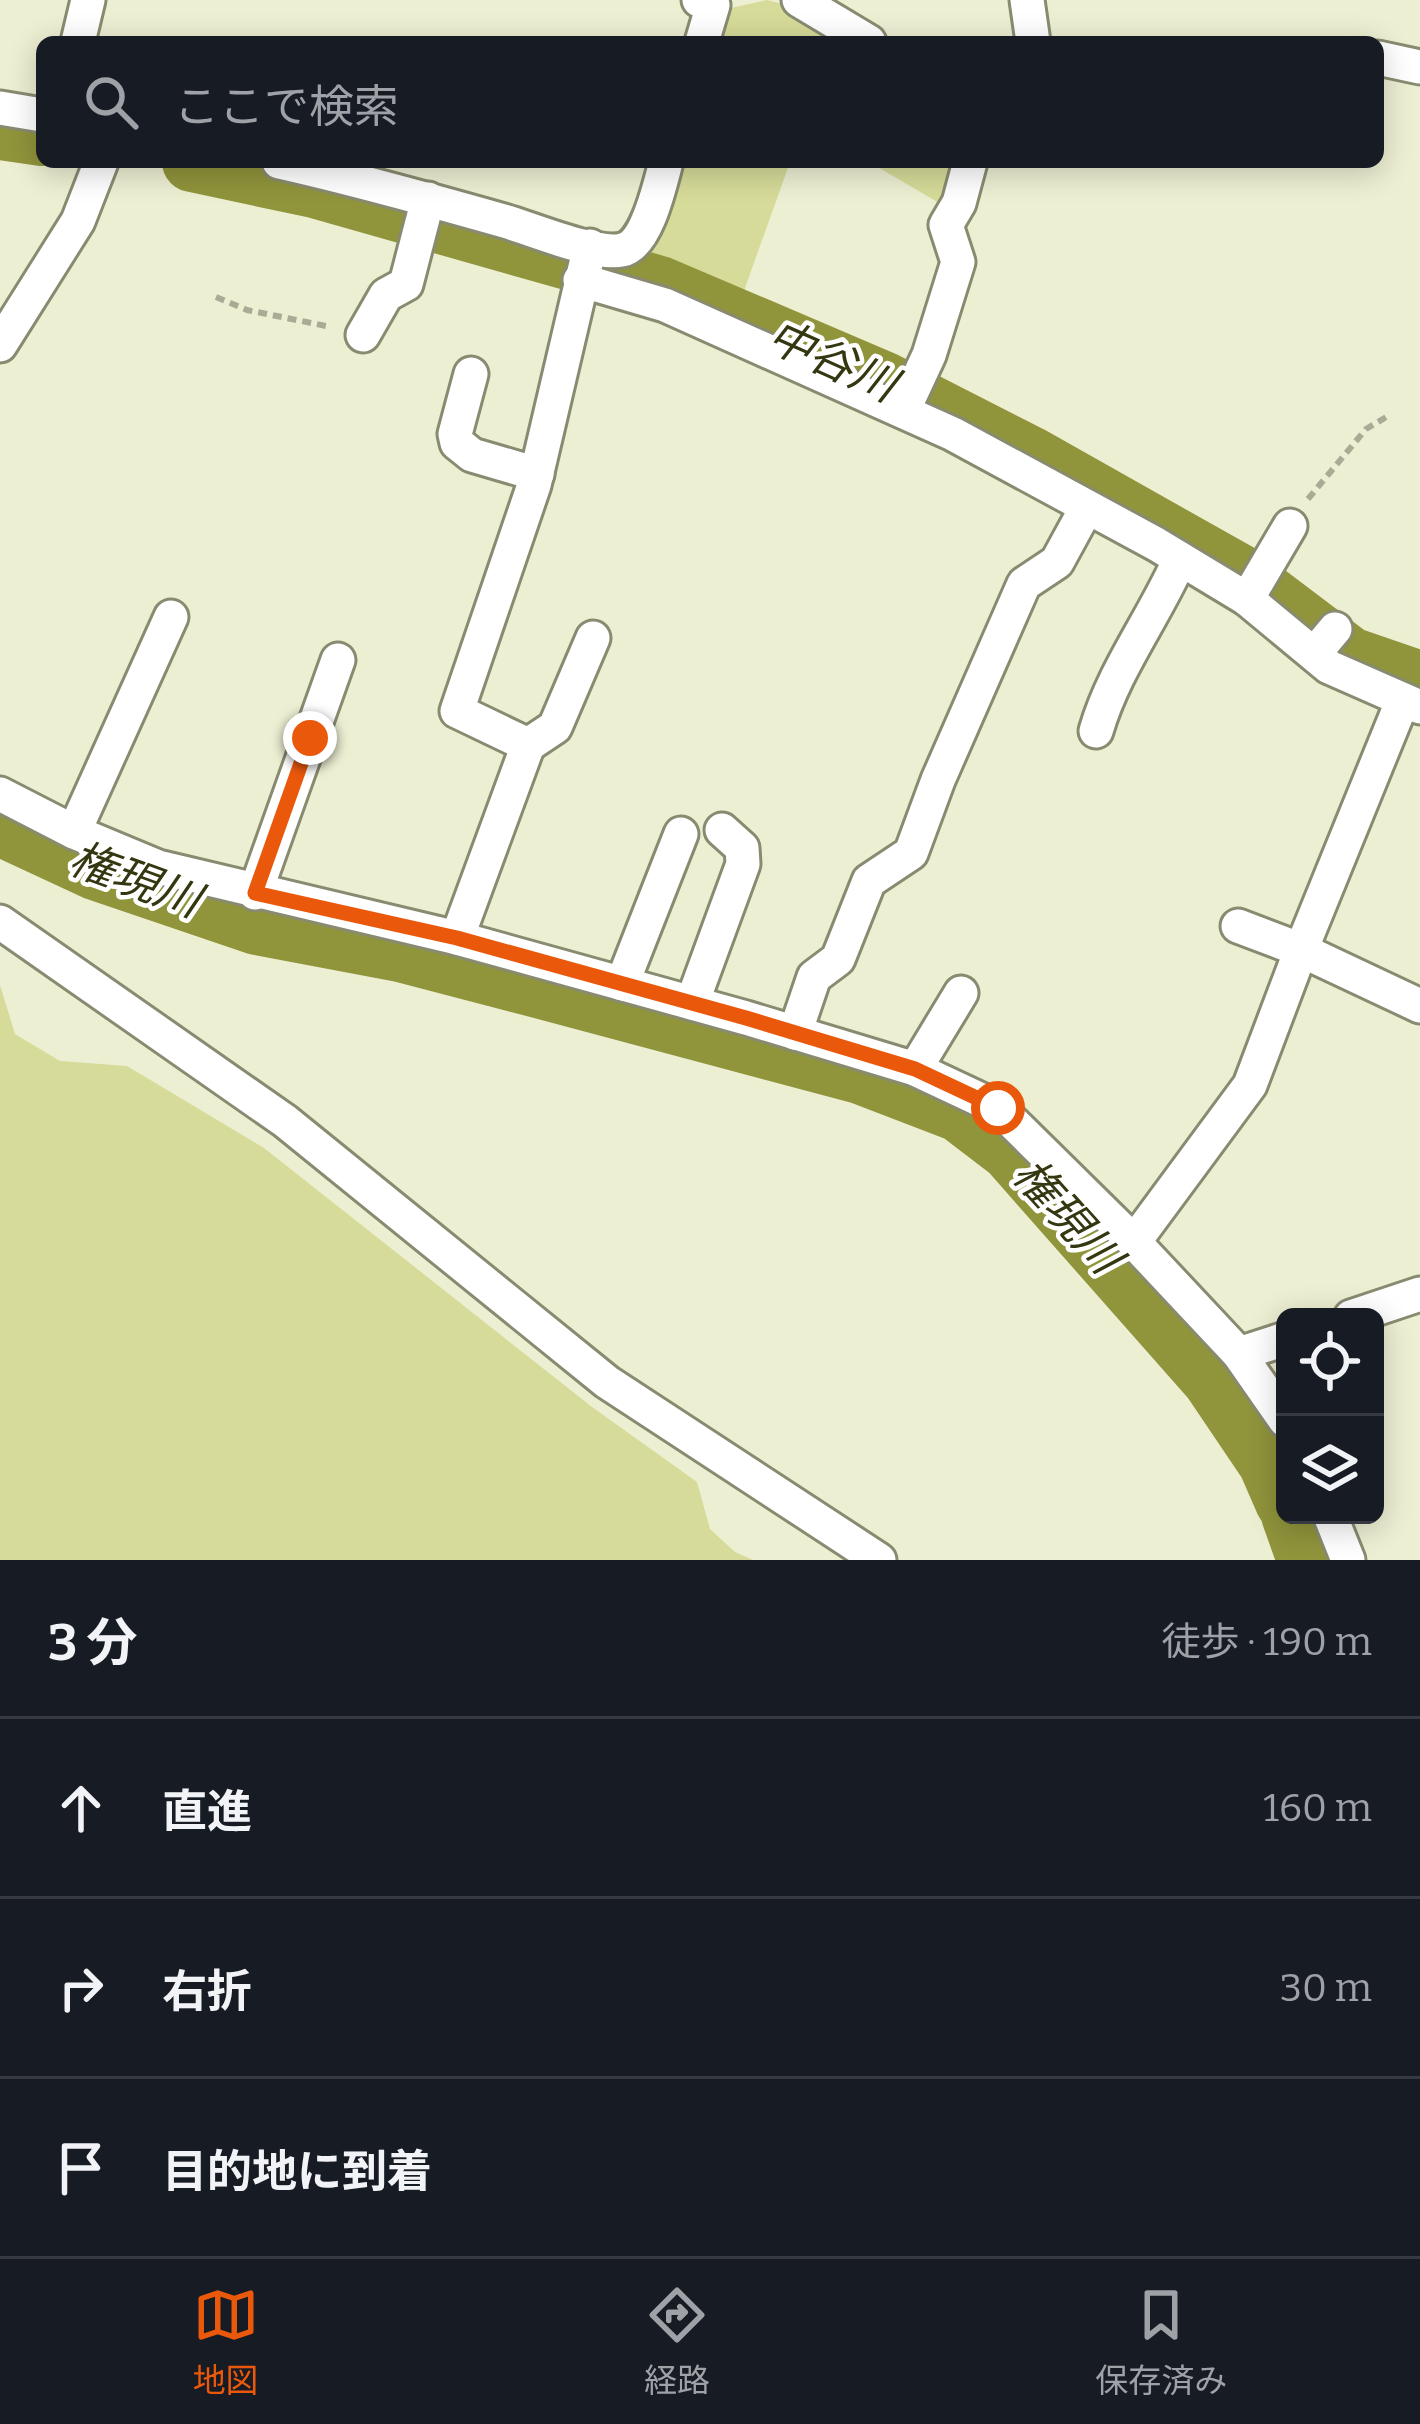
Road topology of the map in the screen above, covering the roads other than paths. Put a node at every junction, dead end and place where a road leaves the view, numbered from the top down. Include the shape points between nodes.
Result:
1 (88, 0) edge
2 (799, 0) edge
3 (1027, 0) edge
4 (713, 2) edge
5 (79, 36) edge
6 (704, 36) edge
7 (859, 36) edge
8 (1032, 36) edge
9 (1384, 59) edge
10 (1420, 67) edge
11 (0, 108) edge
12 (36, 114) edge
13 (98, 168) edge
14 (296, 168) edge
15 (665, 168) edge
16 (968, 168) edge
17 (424, 212) junction
18 (585, 264) junction
19 (364, 335) road end
20 (0, 345) edge
21 (471, 374) dead end
22 (909, 399) junction
23 (537, 474) junction
24 (1087, 507) junction
25 (1290, 526) road end
26 (1180, 559) junction
27 (1247, 599) junction
28 (171, 617) dead end
29 (592, 638) dead end
30 (338, 660) dead end
31 (1411, 705) edge
32 (1096, 731) dead end
33 (528, 745) junction
34 (0, 794) edge
35 (722, 830) dead end
36 (74, 832) junction
37 (681, 834) dead end
38 (255, 893) junction
39 (0, 922) edge
40 (1238, 926) dead end
41 (457, 938) junction
42 (1300, 950) junction
43 (622, 984) junction
44 (961, 993) dead end
45 (692, 1003) junction
46 (1420, 1006) edge
47 (795, 1033) junction
48 (915, 1069) junction
49 (1134, 1242) junction
50 (1420, 1294) edge
51 (1379, 1308) edge
52 (1276, 1342) edge
53 (1239, 1354) junction
54 (1282, 1416) edge
55 (1334, 1524) edge
56 (879, 1560) edge
57 (1348, 1560) edge

1 - 5 street
2 - 7 street
3 - 8 street
4 - 6 street
9 - 10 street
11 - 12 street
13 - 20 street via 78,221
14 - 17 street
15 - 18 street via 635,243
16 - 22 street via 946,225 958,262
17 - 18 street
17 - 19 street via 406,284 386,296
18 - 22 street via 665,305
18 - 23 street
21 - 23 street via 457,442 472,455
22 - 24 street
23 - 33 street via 457,711
24 - 26 street
24 - 47 street via 1057,562 1024,584 910,853 869,881 838,959 814,976
25 - 27 street
26 - 27 street
26 - 32 street via 1107,692
27 - 31 street via 1323,643 1329,667
28 - 36 street
29 - 33 street via 555,728
30 - 38 street
31 - 42 street
33 - 41 street
34 - 36 street
35 - 45 street via 742,848 743,864
36 - 38 street via 158,867
37 - 43 street
38 - 41 street
39 - 56 street via 285,1121 607,1382
40 - 42 street
41 - 43 street
42 - 46 street
42 - 49 street via 1250,1085
43 - 45 street
44 - 48 street
45 - 47 street
47 - 48 street
48 - 49 street via 998,1108
49 - 53 street
50 - 51 street
52 - 53 street
53 - 54 street
55 - 57 street

